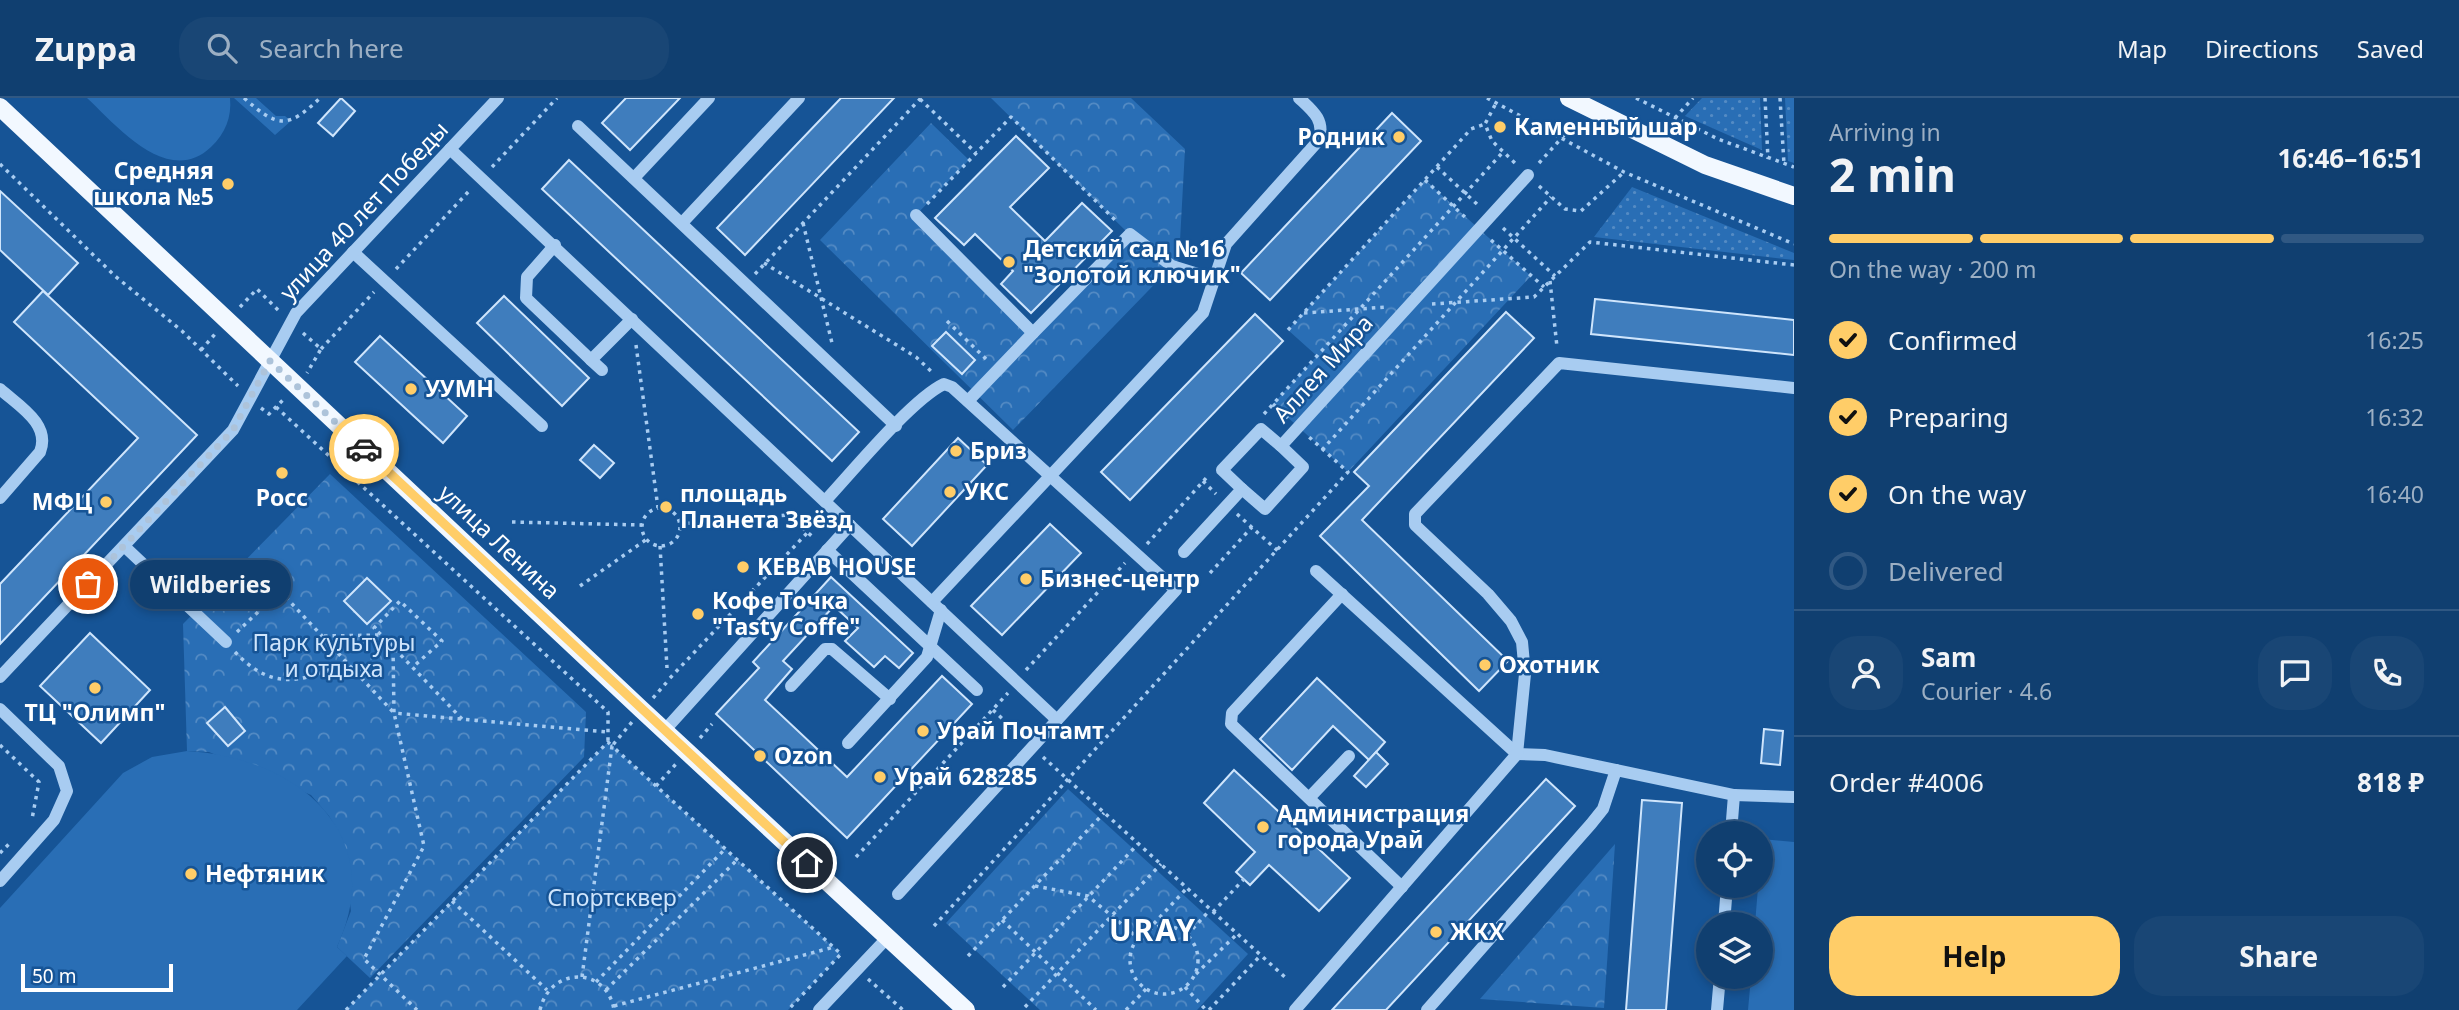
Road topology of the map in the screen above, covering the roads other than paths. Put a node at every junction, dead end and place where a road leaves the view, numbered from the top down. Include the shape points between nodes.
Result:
1 (498, 98) edge
2 (709, 98) edge
3 (799, 98) edge
4 (1299, 98) edge
5 (1569, 98) edge
6 (0, 107) edge
7 (578, 126) dead end
8 (450, 149) junction
9 (1528, 175) road end
10 (634, 178) junction
11 (1794, 196) edge
12 (916, 215) road end
13 (682, 223) junction
14 (555, 245) junction
15 (353, 252) junction
16 (1214, 279) junction
17 (632, 318) junction
18 (1033, 333) junction
19 (591, 360) junction
20 (270, 361) junction
21 (602, 370) dead end
22 (0, 388) edge
23 (1794, 388) edge
24 (968, 401) junction
25 (542, 426) dead end
26 (896, 426) junction
27 (1281, 446) junction
28 (1052, 478) junction
29 (1242, 489) junction
30 (0, 498) edge
31 (825, 501) junction
32 (850, 525) junction
33 (124, 546) junction
34 (827, 550) junction
35 (1184, 552) dead end
36 (1316, 571) dead end
37 (1342, 594) junction
38 (936, 606) junction
39 (226, 642) road end
40 (931, 647) junction
41 (0, 677) edge
42 (791, 686) dead end
43 (977, 690) dead end
44 (890, 699) junction
45 (0, 709) edge
46 (1057, 720) junction
47 (664, 731) junction
48 (848, 743) dead end
49 (1517, 754) junction
50 (1349, 756) dead end
51 (1616, 770) junction
52 (1734, 795) junction
53 (1794, 797) edge
54 (1309, 798) junction
55 (1732, 821) edge
56 (0, 881) edge
57 (1402, 887) junction
58 (898, 894) dead end
59 (888, 937) junction
60 (1719, 989) edge
61 (819, 1010) edge
62 (966, 1010) edge
63 (1295, 1010) edge
64 (1427, 1010) edge
65 (1717, 1010) edge

1 - 8 street, улица 40 лет Победы
2 - 10 street
3 - 13 street
4 - 16 street via 1318,116 1322,129 1318,140 1226,244
5 - 11 main road via 1705,165
6 - 20 main road, улица Ленина
7 - 10 street
8 - 14 street
8 - 15 street, улица 40 лет Победы
9 - 27 street, Аллея Мира
10 - 13 street
12 - 18 street
13 - 26 street
14 - 17 street
14 - 19 street via 527,277 526,298
15 - 20 street, улица 40 лет Победы via 296,313
15 - 25 street
16 - 18 street via 1172,266 1130,234
16 - 28 street via 1203,313
17 - 19 street
17 - 31 street
18 - 24 street
19 - 21 street
20 - 33 street, улица 40 лет Победы via 233,430
20 - 47 main road, улица Ленина
22 - 30 street via 40,426 44,443
23 - 49 street via 1559,363 1415,514 1415,525 1488,594 1522,642 1525,674
24 - 26 street via 944,384
24 - 28 street
26 - 31 street
27 - 29 street, Аллея Мира via 1261,429 1222,470
27 - 29 street, Аллея Мира via 1303,467 1265,509
28 - 38 street
28 - 46 street via 1176,590
29 - 35 street
31 - 32 street
32 - 34 street
32 - 38 street
33 - 39 street
33 - 41 street, улица 40 лет Победы
34 - 40 street
34 - 47 street
36 - 37 street
37 - 49 street
37 - 54 street via 1232,713 1231,724
38 - 40 street
38 - 46 street
40 - 43 street
40 - 44 street
42 - 44 street via 825,649 832,649
44 - 48 street
45 - 56 street via 60,766 67,791 54,820
46 - 58 street
47 - 59 main road, улица Ленина
49 - 51 street
49 - 57 street
50 - 54 street
51 - 52 street
51 - 64 street via 1597,817
52 - 53 street
52 - 55 street
54 - 57 street
57 - 63 street
59 - 61 street
59 - 62 main road, улица Ленина
60 - 65 street

